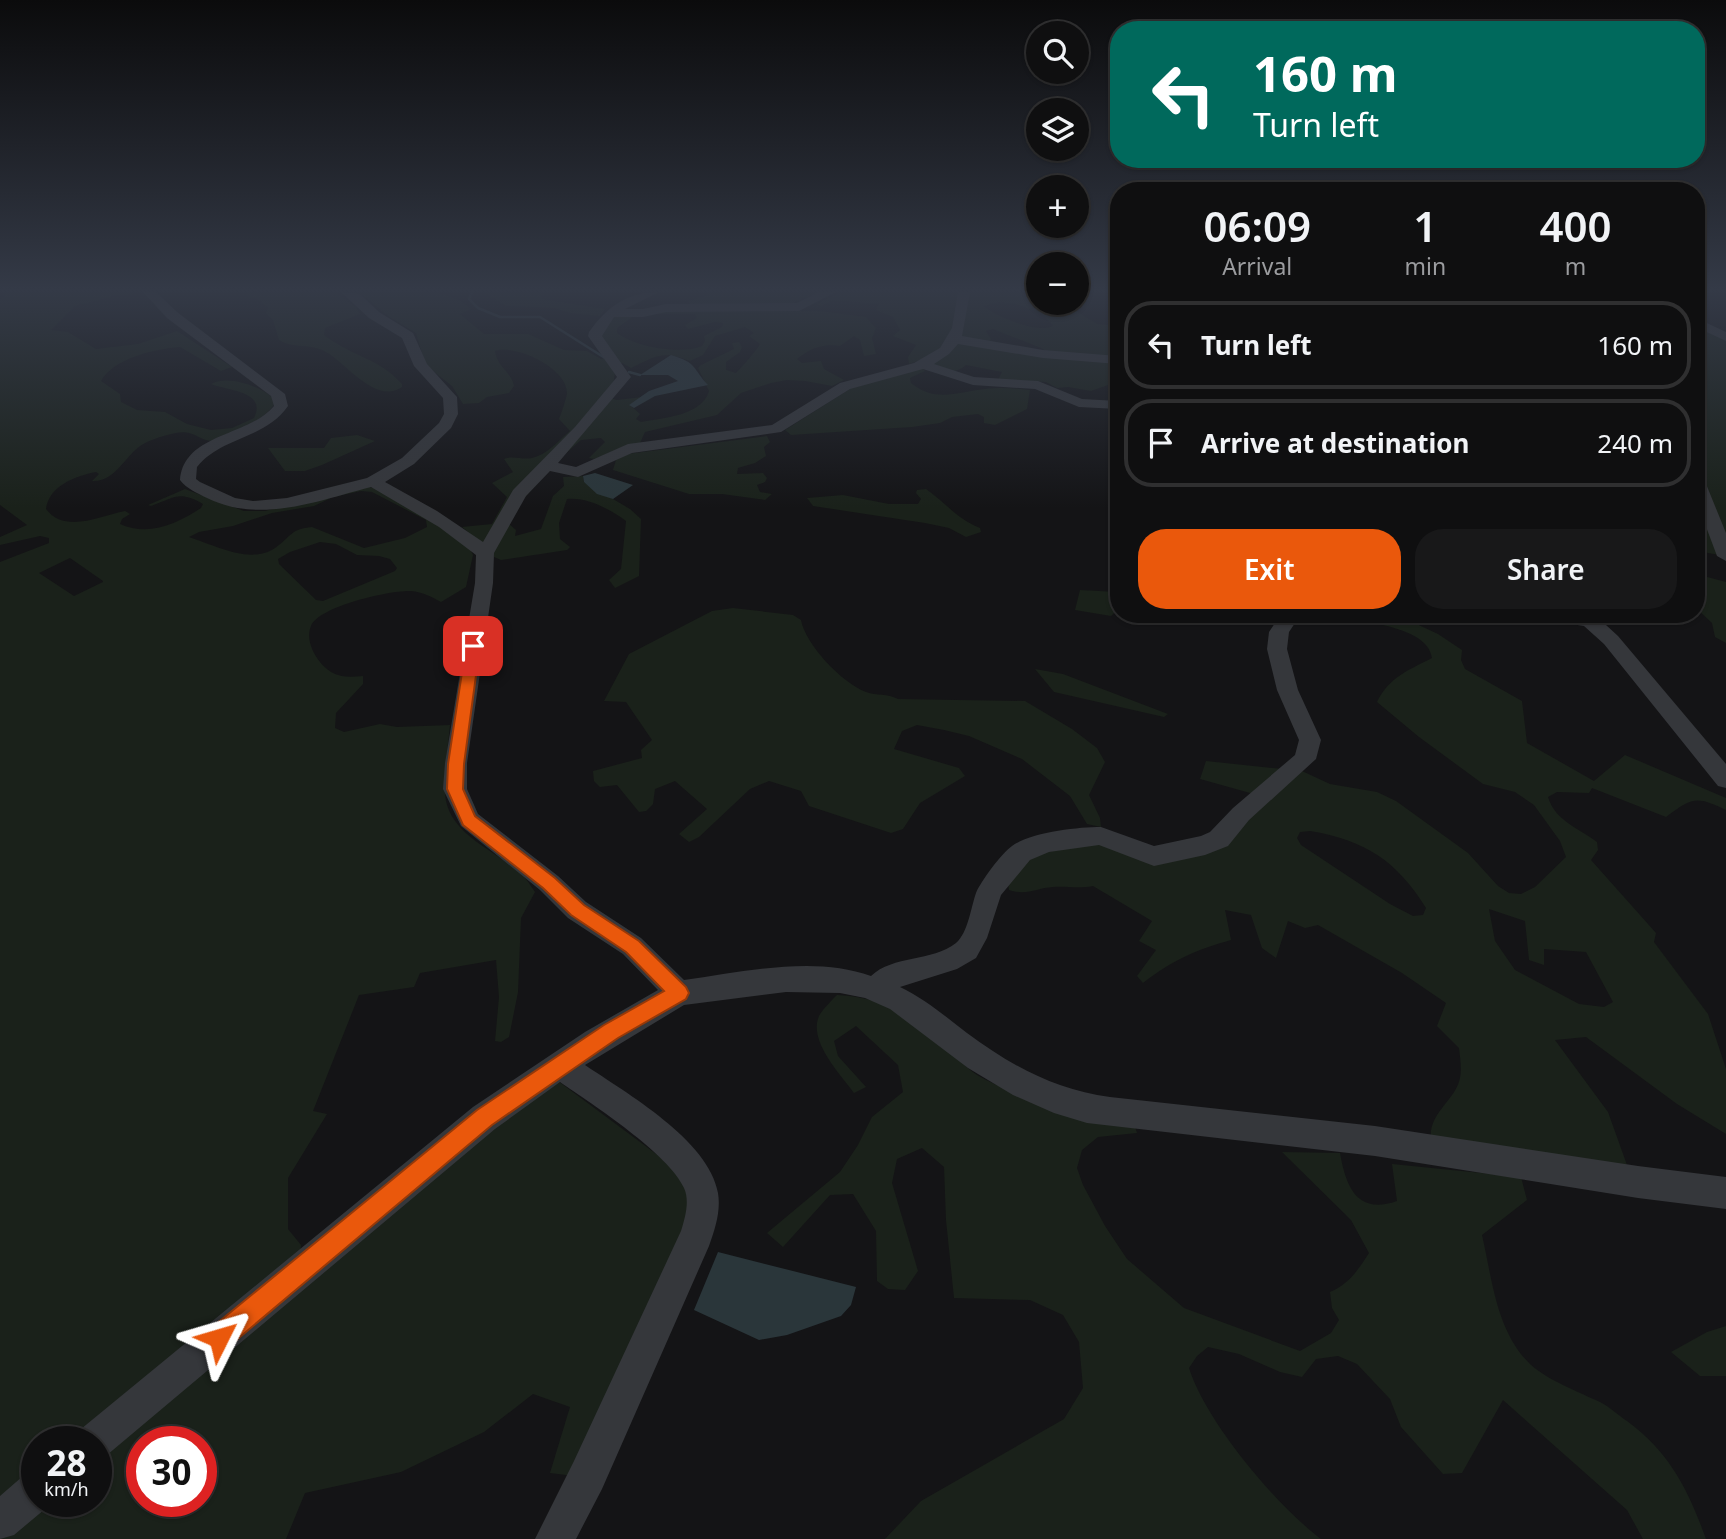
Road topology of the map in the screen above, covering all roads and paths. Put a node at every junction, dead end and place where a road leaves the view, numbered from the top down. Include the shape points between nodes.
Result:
1 (237, 364) edge
2 (420, 364) edge
3 (617, 364) edge
4 (917, 364) edge
5 (925, 364) edge
6 (1110, 405) edge
7 (546, 465) junction
8 (373, 482) junction
9 (1705, 503) edge
10 (485, 553) junction
11 (1726, 556) edge
12 (1286, 623) edge
13 (1592, 623) edge
14 (1726, 780) edge
15 (879, 990) junction
16 (679, 993) junction
17 (559, 1065) junction
18 (1726, 1193) edge
19 (112, 1427) edge
20 (21, 1503) edge
21 (0, 1521) edge
22 (555, 1539) edge

1 - 8 street via 278,394 277,413 208,449 192,462 188,480 231,503 267,506
2 - 8 street via 446,390 451,414 446,425 408,461
3 - 7 street via 624,377
4 - 7 street via 845,386 790,424 768,432 628,449 578,472
5 - 6 street via 973,382 1038,385 1079,403
7 - 10 street via 519,495
8 - 10 street via 427,510
9 - 11 street
10 - 16 street via 456,764 460,805 469,820 577,910 632,946
12 - 15 street via 1277,638 1278,649 1310,748 1305,760 1241,814 1219,839 1154,856 1101,836 1068,838 1020,853 990,890 967,950 881,982
13 - 14 street via 1611,640
15 - 16 street via 811,980 744,983
15 - 18 street via 923,1014 1008,1077 1086,1107 1378,1141 1648,1186
16 - 17 street
17 - 19 street via 484,1118
17 - 22 street via 688,1163 699,1183 704,1208 697,1234
20 - 21 street

